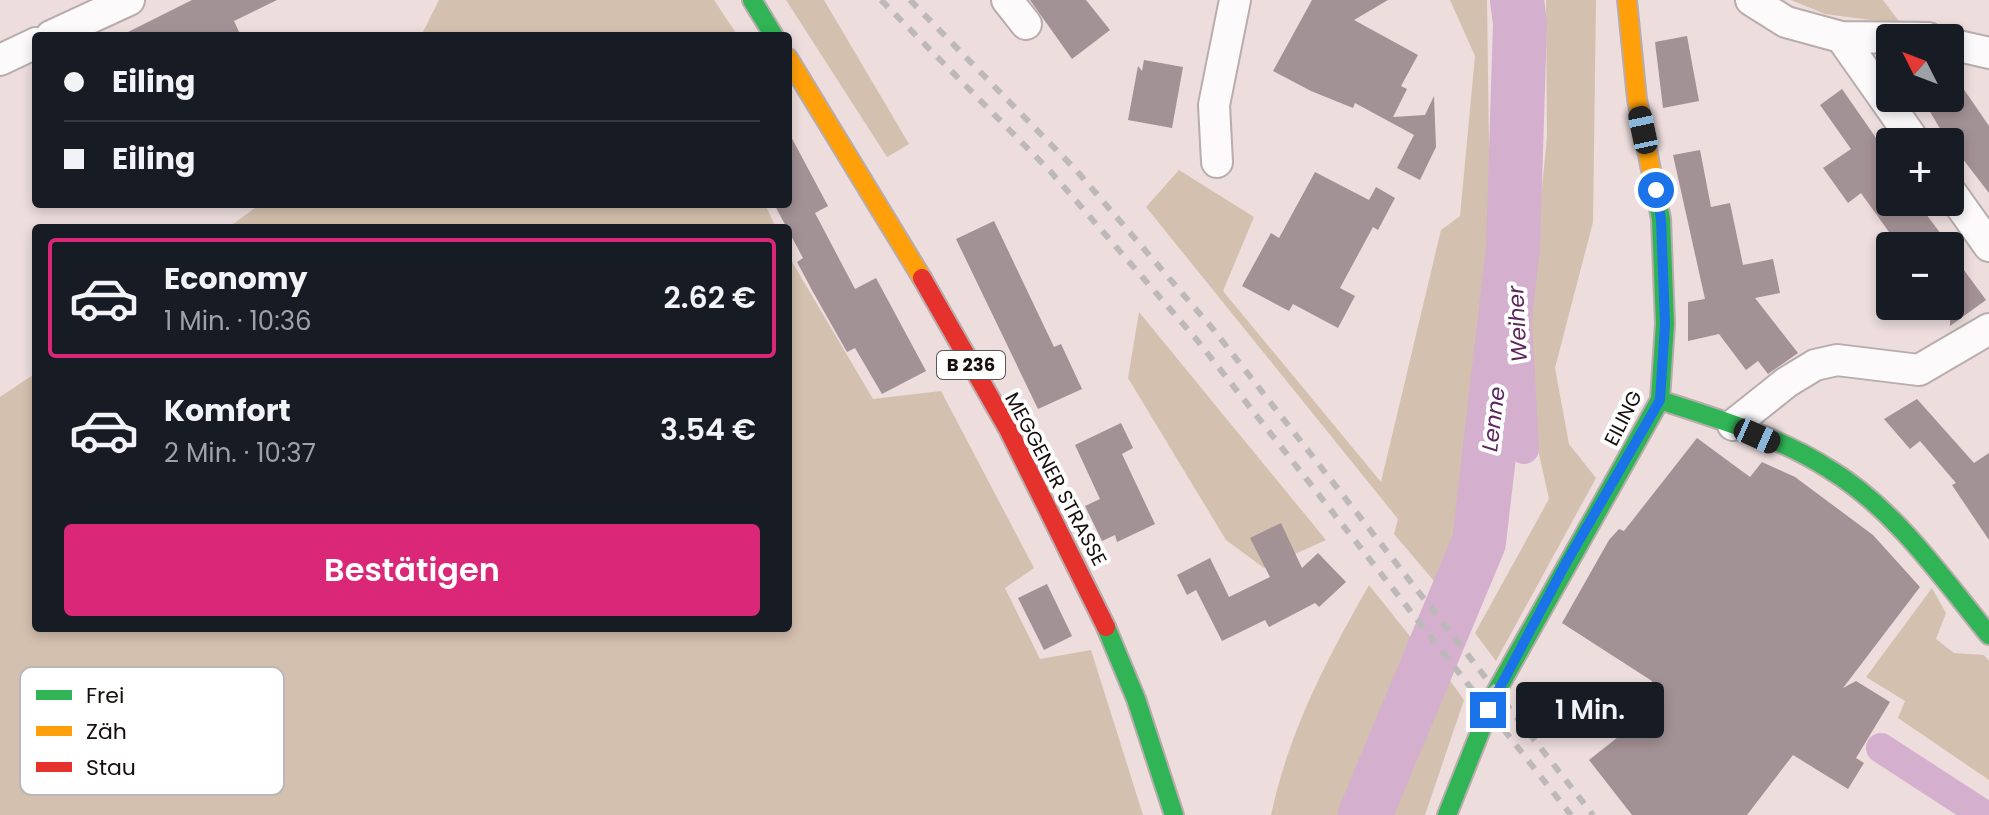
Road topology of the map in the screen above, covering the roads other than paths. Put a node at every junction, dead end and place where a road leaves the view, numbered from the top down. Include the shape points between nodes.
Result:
1 (129, 0) edge
2 (752, 0) edge
3 (1007, 0) edge
4 (1235, 0) edge
5 (1627, 0) edge
6 (1751, 0) edge
7 (1026, 24) dead end
8 (60, 32) edge
9 (772, 32) edge
10 (1841, 37) junction
11 (1876, 37) edge
12 (32, 45) edge
13 (1964, 47) edge
14 (1989, 53) edge
15 (0, 60) edge
16 (792, 65) edge
17 (1905, 128) edge
18 (1217, 162) dead end
19 (1964, 211) edge
20 (1989, 246) edge
21 (1989, 329) edge
22 (1660, 400) junction
23 (1733, 425) junction
24 (1989, 635) edge
25 (1174, 815) edge
26 (1447, 815) edge

1 - 8 street
2 - 9 street
3 - 7 street
4 - 18 street via 1214,105
5 - 22 street, EILING via 1637,99 1661,219 1665,324
6 - 10 street via 1786,22
10 - 11 street
10 - 17 street
12 - 15 street
13 - 14 street
16 - 25 street, MEGGENER STRASSE / B 236 via 1044,496 1122,663
19 - 20 street
21 - 23 street via 1919,370 1837,360 1815,365
22 - 23 street
22 - 26 street, EILING via 1496,692
23 - 24 street via 1830,469 1906,532

